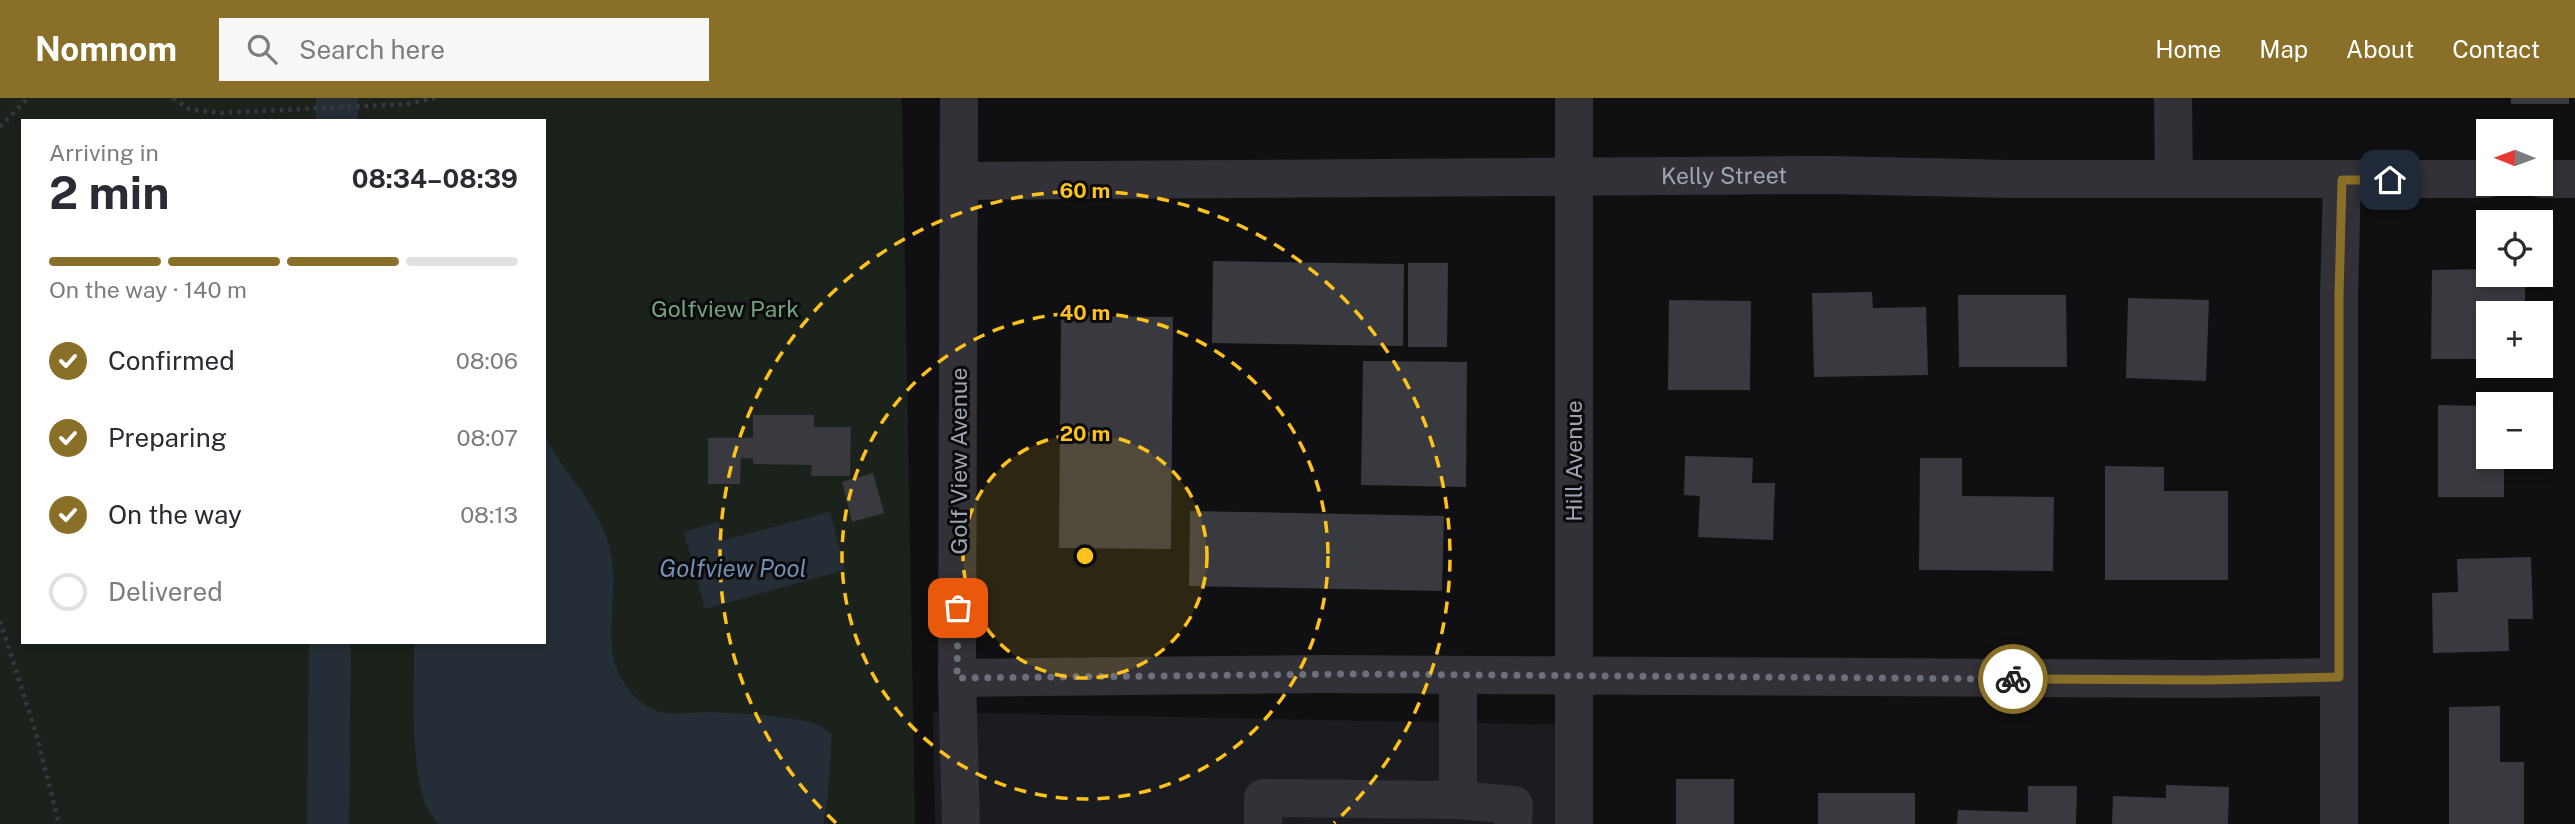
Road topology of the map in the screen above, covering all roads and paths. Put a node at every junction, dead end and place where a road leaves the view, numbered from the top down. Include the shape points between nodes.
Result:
1 (28, 98) edge
2 (173, 98) edge
3 (435, 98) edge
4 (959, 98) edge
5 (1574, 98) edge
6 (2172, 98) edge
7 (0, 127) edge
8 (1574, 176) junction
9 (2476, 178) edge
10 (2174, 179) junction
11 (2553, 179) edge
12 (2575, 179) edge
13 (2342, 180) junction
14 (959, 181) junction
15 (0, 621) edge
16 (1458, 675) junction
17 (1575, 675) junction
18 (2339, 677) junction
19 (957, 678) junction
20 (1458, 800) junction
21 (59, 824) edge
22 (961, 824) edge
23 (1263, 824) edge
24 (1513, 824) edge
25 (1574, 824) edge
26 (2339, 824) edge

1 - 7 path
2 - 3 path via 189,109 219,113 407,104
4 - 14 street, Golf View Avenue
5 - 8 street, Hill Avenue
6 - 10 street
8 - 10 street, Kelly Street
8 - 14 street, Kelly Street
8 - 17 street, Hill Avenue
9 - 13 street, Kelly Street
10 - 13 street, Kelly Street
11 - 12 street
13 - 18 street
14 - 19 street, Golf View Avenue
15 - 21 path
16 - 17 street
16 - 19 street
16 - 20 street
17 - 18 street
17 - 25 street, Hill Avenue
18 - 26 street
19 - 22 street, Golf View Avenue
20 - 23 street via 1264,798
20 - 24 street via 1514,805

